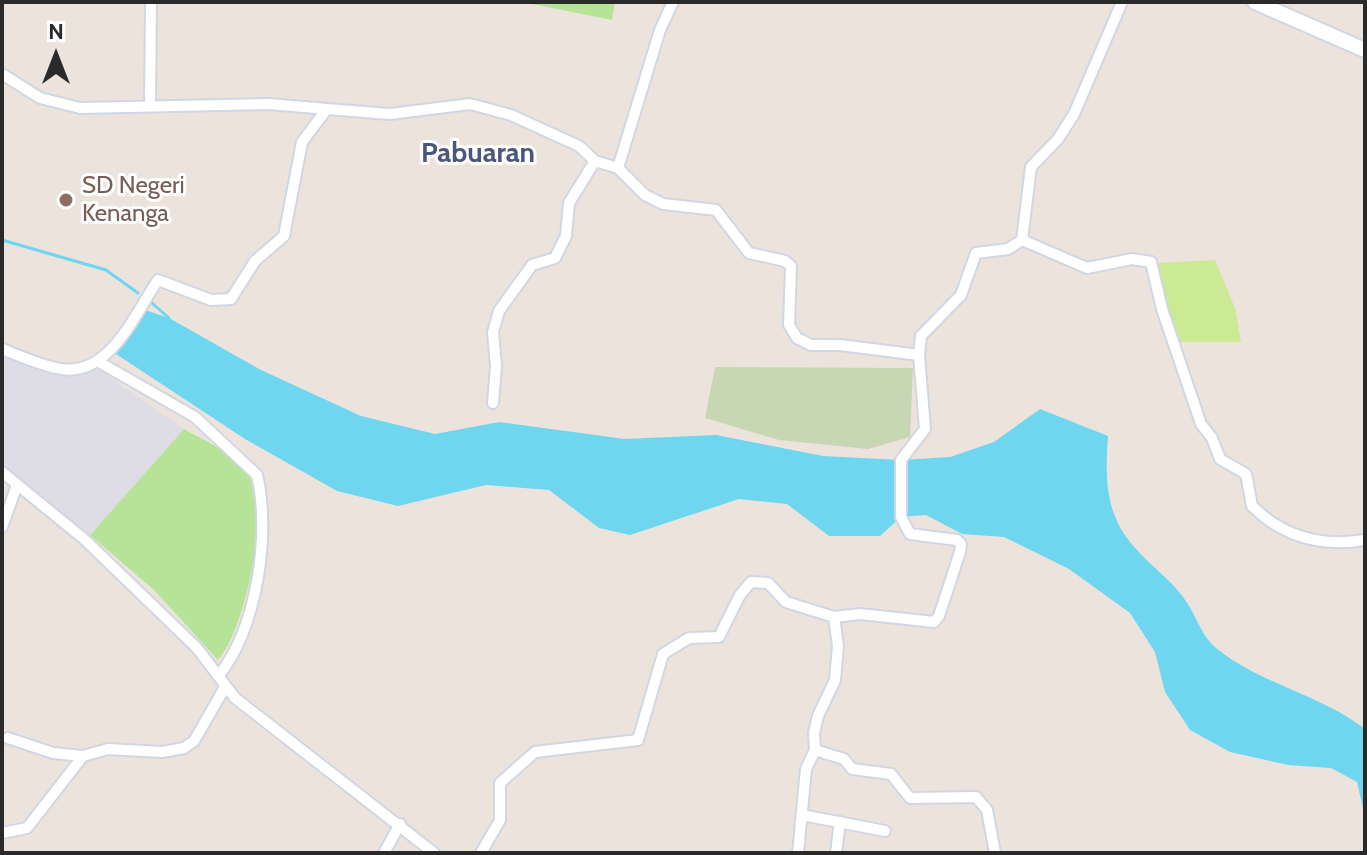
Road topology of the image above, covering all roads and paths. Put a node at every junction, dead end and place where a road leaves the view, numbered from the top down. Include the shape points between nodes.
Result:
1 (151, 2) edge
2 (673, 2) edge
3 (1122, 2) edge
4 (1255, 2) edge
5 (1365, 50) edge
6 (2, 74) edge
7 (150, 106) junction
8 (327, 109) junction
9 (595, 161) junction
10 (618, 168) junction
11 (1022, 240) junction
12 (2, 349) edge
13 (919, 355) junction
14 (99, 362) junction
15 (493, 403) dead end
16 (2, 472) edge
17 (17, 485) junction
18 (2, 527) edge
19 (1365, 540) edge
20 (834, 617) junction
21 (219, 675) junction
22 (225, 687) junction
23 (8, 738) dead end
24 (815, 750) junction
25 (83, 756) junction
26 (802, 815) junction
27 (840, 822) junction
28 (400, 824) junction
29 (885, 831) dead end
30 (2, 833) edge
31 (384, 853) edge
32 (434, 853) edge
33 (481, 853) edge
34 (798, 853) edge
35 (836, 853) edge
36 (995, 853) edge

1 - 7 street
2 - 10 street
3 - 11 street via 1074,114 1031,167
4 - 5 street
6 - 7 street via 40,98 80,108
7 - 8 street via 269,104
8 - 9 street via 390,114 470,104 511,115 579,146
8 - 14 street via 302,142 284,236 255,261 231,299 211,300 158,280
9 - 10 street
9 - 15 street via 569,203 566,236 555,258 532,265 499,311 493,332
10 - 13 street via 645,195 663,204 716,210 749,253 785,261 792,272 789,325 797,338 811,345
11 - 13 street via 1008,249 976,253 961,295 921,336
11 - 19 street via 1087,268 1132,259 1151,262 1201,424 1220,459 1246,474 1252,506 1283,531 1311,541
12 - 14 street via 58,369
13 - 20 street via 925,429 901,460 901,517 910,534 957,540 960,552 934,622 860,614
14 - 21 street via 195,417 257,475 263,536 260,569 238,643
16 - 17 street
17 - 18 street
17 - 21 street via 84,539
20 - 24 street via 835,680 818,716
20 - 33 street via 786,602 768,583 751,582 719,637 689,638 663,654 638,740 535,752 500,783 500,820
21 - 22 street
22 - 25 street via 194,741 184,748 108,749
22 - 28 street
23 - 25 street via 53,753
24 - 26 street via 806,769
24 - 36 street via 844,759 852,769 891,774 910,798 976,797 987,810
25 - 30 street via 27,828
26 - 27 street
26 - 34 street
27 - 29 street
27 - 35 street
28 - 31 street
28 - 32 street

